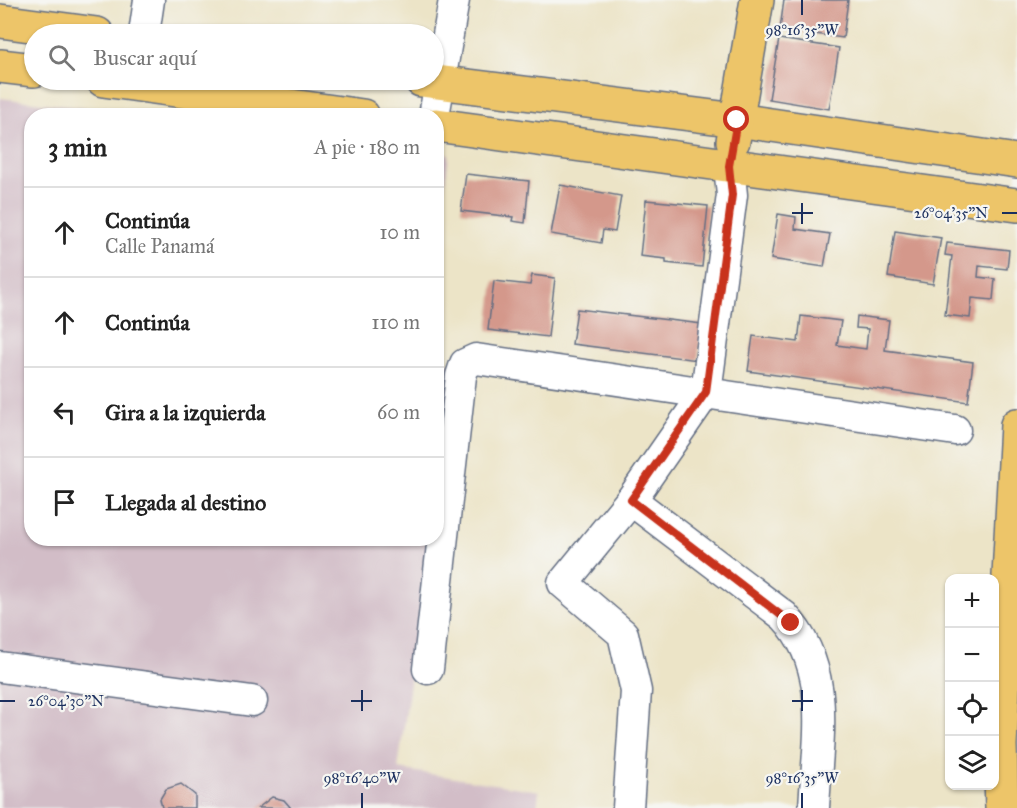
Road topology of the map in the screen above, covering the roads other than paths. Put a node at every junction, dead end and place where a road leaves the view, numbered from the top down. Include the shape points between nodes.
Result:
1 (149, 0) edge
2 (454, 0) edge
3 (757, 0) edge
4 (0, 21) edge
5 (24, 24) edge
6 (145, 24) edge
7 (444, 34) edge
8 (0, 66) edge
9 (24, 69) edge
10 (444, 83) edge
11 (189, 90) edge
12 (431, 90) edge
13 (310, 108) edge
14 (433, 108) edge
15 (737, 120) junction
16 (444, 126) edge
17 (1017, 161) edge
18 (729, 166) junction
19 (1017, 205) edge
20 (706, 392) junction
21 (1017, 424) edge
22 (955, 430) dead end
23 (631, 500) junction
24 (444, 522) edge
25 (441, 546) edge
26 (0, 667) edge
27 (428, 669) dead end
28 (252, 701) dead end
29 (628, 808) edge
30 (814, 808) edge
31 (1002, 808) edge

1 - 6 street
2 - 7 street
3 - 15 main road
4 - 5 main road
8 - 9 main road
10 - 15 main road
11 - 13 main road
12 - 14 street
15 - 17 main road
15 - 18 main road
16 - 18 main road
18 - 19 main road
18 - 20 street via 732,195
20 - 22 street
20 - 23 street
20 - 24 street via 476,359 465,364 460,376
21 - 31 main road via 1000,745
23 - 29 street via 563,583 623,634 636,691
23 - 30 street via 784,616 803,641 819,695
25 - 27 street
26 - 28 street

